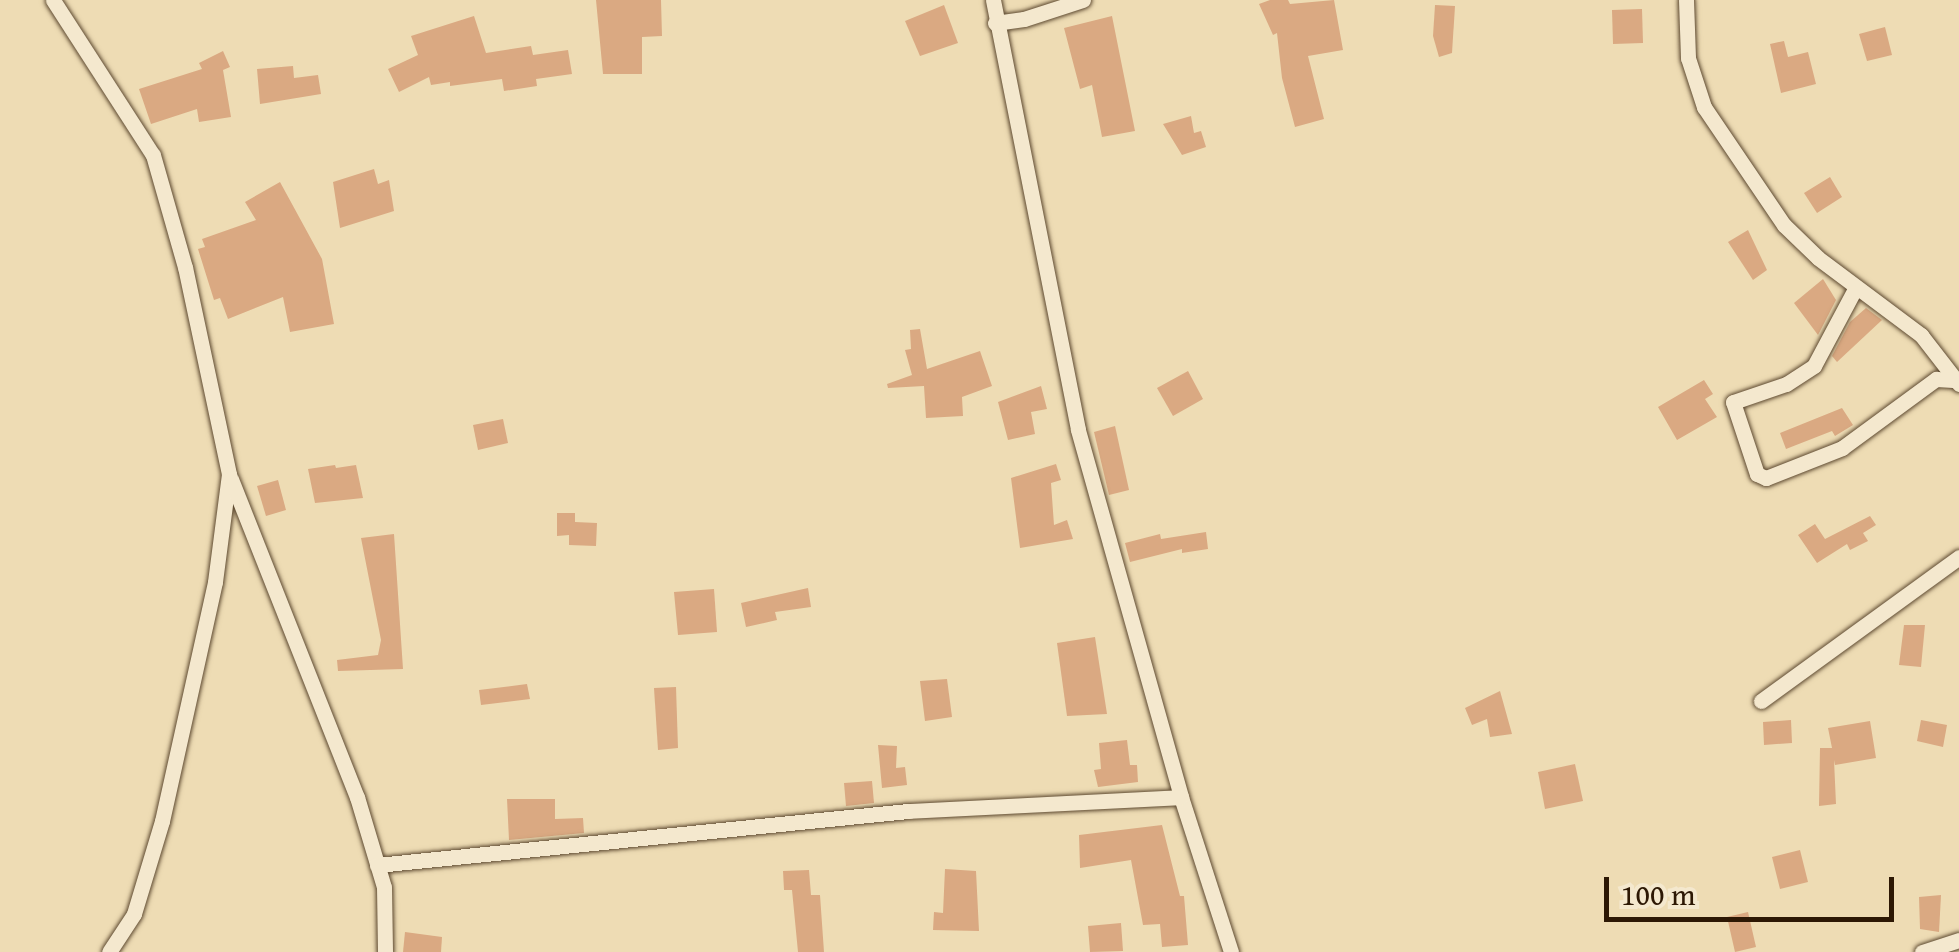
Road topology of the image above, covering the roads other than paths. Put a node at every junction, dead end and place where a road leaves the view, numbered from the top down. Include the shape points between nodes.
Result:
1 (53, 0) edge
2 (993, 0) edge
3 (1082, 0) edge
4 (1686, 0) edge
5 (995, 23) junction
6 (1856, 287) junction
7 (1956, 382) edge
8 (229, 474) junction
9 (1959, 556) edge
10 (1760, 702) dead end
11 (1181, 797) junction
12 (377, 865) junction
13 (1959, 940) edge
14 (109, 952) edge
15 (384, 952) edge
16 (1231, 952) edge
17 (1922, 952) edge

1 - 8 street via 152,155 185,267
2 - 5 street
3 - 5 street
4 - 6 street via 1688,58 1704,107 1784,225
5 - 11 street via 1078,430
6 - 7 street via 1921,335
6 - 7 street via 1814,366 1734,402 1761,478 1842,448 1936,379
8 - 12 street via 357,797
8 - 14 street via 215,582 162,821 134,914
9 - 10 street
11 - 12 street via 908,811
11 - 16 street
12 - 15 street via 384,886
13 - 17 street

